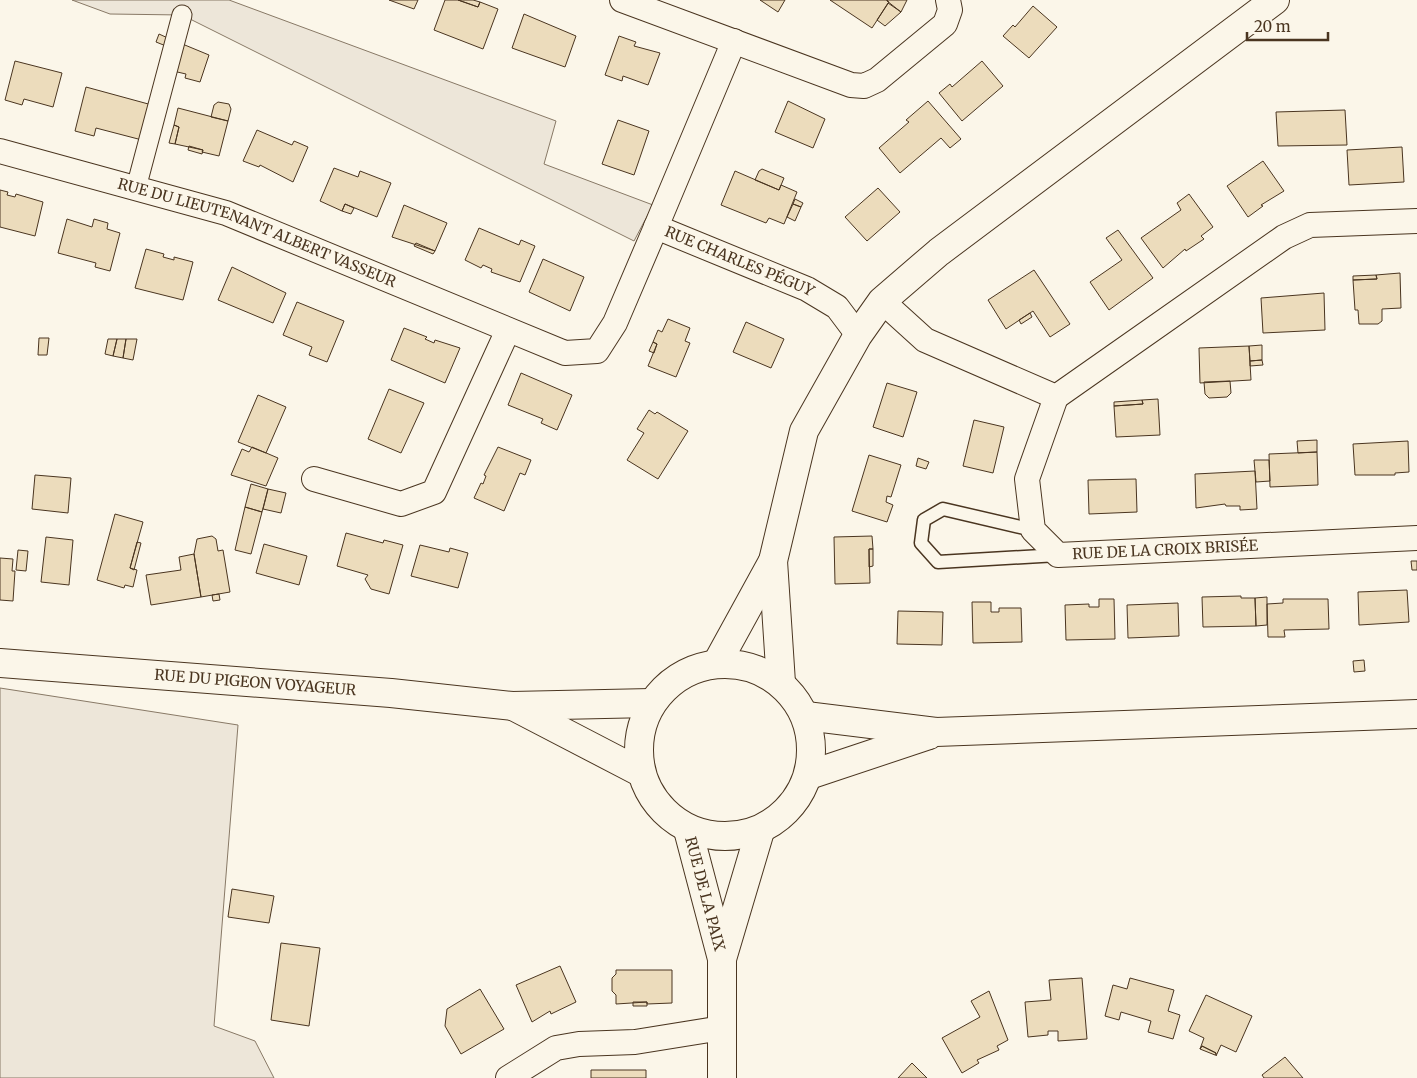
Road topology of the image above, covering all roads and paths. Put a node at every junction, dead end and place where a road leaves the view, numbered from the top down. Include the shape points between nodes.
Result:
1 (622, 0) edge
2 (948, 0) edge
3 (1269, 4) edge
4 (182, 15) dead end
5 (734, 40) junction
6 (0, 151) edge
7 (136, 188) junction
8 (1417, 221) edge
9 (656, 227) junction
10 (882, 301) junction
11 (508, 330) junction
12 (858, 335) junction
13 (1056, 397) junction
14 (314, 479) dead end
15 (1033, 530) junction
16 (1417, 538) edge
17 (1058, 555) junction
18 (773, 561) junction
19 (0, 663) edge
20 (717, 663) junction
21 (780, 683) junction
22 (651, 703) junction
23 (512, 706) junction
24 (1417, 714) edge
25 (806, 716) junction
26 (936, 732) junction
27 (640, 772) junction
28 (809, 775) junction
29 (688, 830) junction
30 (760, 831) junction
31 (722, 959) junction
32 (722, 1028) junction
33 (508, 1078) edge
34 (722, 1078) edge

1 - 5 street
2 - 5 street via 950,10 945,24 877,80 864,86 851,85
3 - 10 main road via 939,252
4 - 7 street
5 - 9 street, RUE CHARLES PÉGUY
6 - 7 street, RUE DU LIEUTENANT ALBERT VASSEUR
7 - 11 street, RUE DU LIEUTENANT ALBERT VASSEUR via 226,213
8 - 13 street via 1310,225 1284,237
9 - 11 street, RUE DU LIEUTENANT ALBERT VASSEUR via 615,323 597,351 565,353
9 - 12 street, RUE CHARLES PÉGUY via 807,289 837,307
10 - 12 main road
10 - 13 street via 926,340
11 - 14 street via 434,492 401,504
12 - 18 main road via 804,431
13 - 15 street via 1027,478
15 - 17 street, RUE DE LA CROIX BRISÉE
15 - 17 lane via 943,509 924,520 920,543 938,562
16 - 17 street, RUE DE LA CROIX BRISÉE
18 - 20 main road
18 - 21 main road
19 - 23 main road, RUE DU PIGEON VOYAGEUR via 391,693
20 - 21 main road via 750,667
20 - 22 main road via 679,676
21 - 25 main road
22 - 23 main road, RUE DU PIGEON VOYAGEUR
22 - 27 main road via 638,736
23 - 27 main road, RUE DU PIGEON VOYAGEUR
24 - 26 main road
25 - 26 main road
25 - 28 main road via 812,745
26 - 28 main road
27 - 29 main road via 657,806
28 - 30 main road via 791,809
29 - 30 main road via 724,838
29 - 31 main road, RUE DE LA PAIX
30 - 31 main road, RUE DE LA PAIX
31 - 32 main road, RUE DE LA PAIX
32 - 33 street via 635,1042 556,1048
32 - 34 main road, RUE DE LA PAIX

